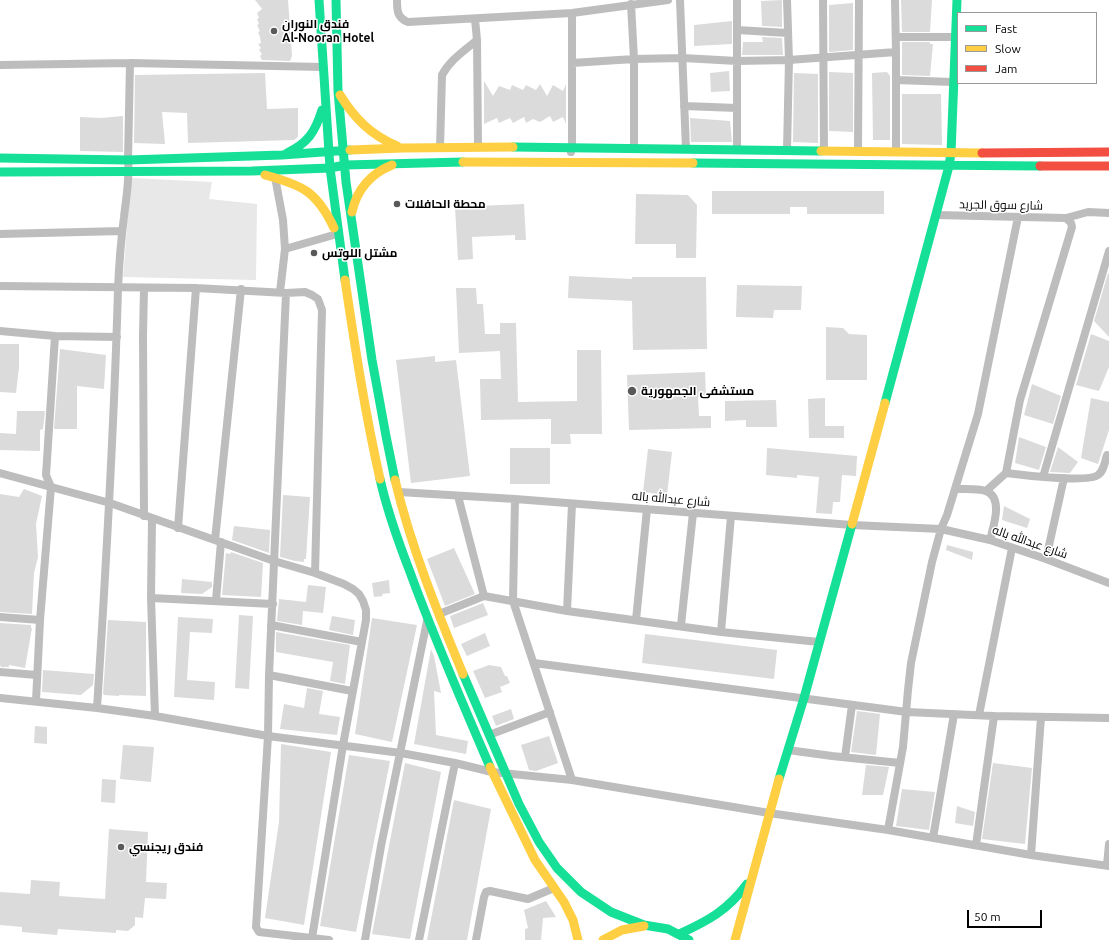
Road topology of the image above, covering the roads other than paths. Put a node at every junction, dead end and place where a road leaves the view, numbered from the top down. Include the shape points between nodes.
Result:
1 (318, 0) edge
2 (336, 0) edge
3 (397, 0) edge
4 (668, 0) edge
5 (680, 0) edge
6 (737, 0) edge
7 (787, 0) edge
8 (823, 0) edge
9 (859, 0) edge
10 (895, 0) edge
11 (957, 0) edge
12 (631, 4) junction
13 (572, 12) junction
14 (475, 19) junction
15 (737, 30) junction
16 (788, 33) junction
17 (896, 37) junction
18 (955, 37) junction
19 (477, 40) junction
20 (896, 52) junction
21 (859, 55) junction
22 (682, 58) junction
23 (823, 58) junction
24 (634, 59) junction
25 (789, 60) junction
26 (737, 61) junction
27 (130, 63) junction
28 (572, 63) junction
29 (0, 65) edge
30 (323, 67) junction
31 (896, 80) junction
32 (953, 82) junction
33 (338, 91) junction
34 (325, 98) junction
35 (684, 106) junction
36 (737, 108) junction
37 (478, 147) junction
38 (402, 148) junction
39 (440, 148) junction
40 (572, 148) junction
41 (634, 148) junction
42 (686, 149) junction
43 (736, 149) junction
44 (344, 150) junction
45 (787, 150) junction
46 (824, 150) junction
47 (328, 151) junction
48 (858, 151) junction
49 (896, 151) junction
50 (1109, 152) edge
51 (951, 153) junction
52 (282, 155) junction
53 (0, 158) edge
54 (128, 160) junction
55 (567, 162) junction
56 (400, 163) junction
57 (345, 165) junction
58 (949, 166) junction
59 (1109, 166) edge
60 (330, 168) junction
61 (129, 171) junction
62 (252, 171) junction
63 (0, 172) edge
64 (276, 177) junction
65 (1109, 213) edge
66 (936, 215) junction
67 (1018, 217) junction
68 (1066, 218) junction
69 (352, 228) junction
70 (122, 231) junction
71 (0, 234) edge
72 (338, 238) junction
73 (285, 249) junction
74 (1109, 251) edge
75 (0, 286) edge
76 (118, 287) junction
77 (144, 288) junction
78 (196, 288) junction
79 (241, 289) junction
80 (283, 292) junction
81 (0, 331) edge
82 (55, 336) junction
83 (117, 337) junction
84 (1108, 453) edge
85 (0, 473) edge
86 (1006, 473) junction
87 (1043, 477) junction
88 (1064, 478) junction
89 (51, 487) junction
90 (955, 489) junction
91 (986, 491) junction
92 (399, 492) junction
93 (458, 496) junction
94 (515, 499) junction
95 (110, 503) junction
96 (572, 504) junction
97 (647, 509) junction
98 (693, 513) junction
99 (731, 516) junction
100 (148, 518) junction
101 (852, 525) junction
102 (178, 528) junction
103 (941, 529) junction
104 (990, 540) junction
105 (218, 541) junction
106 (1012, 548) junction
107 (1046, 559) junction
108 (274, 561) junction
109 (315, 572) junction
110 (1109, 583) edge
111 (484, 596) junction
112 (151, 598) junction
113 (216, 600) junction
114 (513, 601) junction
115 (273, 604) junction
116 (567, 611) junction
117 (439, 614) junction
118 (0, 617) edge
119 (428, 619) junction
120 (40, 620) junction
121 (636, 620) junction
122 (271, 625) junction
123 (681, 625) junction
124 (721, 632) junction
125 (362, 642) junction
126 (819, 642) junction
127 (534, 663) junction
128 (0, 672) edge
129 (37, 675) junction
130 (269, 675) junction
131 (352, 691) junction
132 (0, 698) edge
133 (804, 698) junction
134 (36, 701) junction
135 (852, 704) junction
136 (97, 708) junction
137 (550, 712) junction
138 (907, 712) junction
139 (954, 714) junction
140 (979, 715) junction
141 (154, 716) junction
142 (994, 716) junction
143 (1041, 717) junction
144 (1109, 718) edge
145 (489, 735) junction
146 (268, 736) junction
147 (343, 745) junction
148 (788, 750) junction
149 (401, 753) junction
150 (845, 757) junction
151 (455, 763) junction
152 (900, 763) junction
153 (492, 772) junction
154 (505, 773) junction
155 (572, 780) junction
156 (769, 813) junction
157 (888, 830) junction
158 (934, 838) junction
159 (1109, 844) edge
160 (976, 845) junction
161 (1031, 855) junction
162 (1108, 865) edge
163 (752, 875) junction
164 (554, 888) junction
165 (645, 926) junction
166 (679, 934) junction
167 (312, 938) junction
168 (329, 940) edge
169 (365, 940) edge
170 (419, 940) edge
171 (476, 940) edge
172 (578, 940) edge
173 (603, 940) edge
174 (689, 940) edge
175 (735, 940) edge

1 - 30 main road
2 - 33 main road
3 - 14 street via 397,13 402,20 408,22
4 - 12 street
5 - 22 street
6 - 15 street
7 - 16 street
8 - 23 street
9 - 21 street
10 - 17 street
11 - 18 main road
12 - 13 street
12 - 24 street
13 - 14 street
13 - 28 street
14 - 19 street
15 - 16 street
15 - 26 street
16 - 25 street
17 - 18 street
17 - 20 street
18 - 32 main road
19 - 37 street
19 - 39 street via 446,67 442,75
20 - 21 street
20 - 31 street
21 - 23 street
21 - 48 street
22 - 24 street
22 - 26 street
22 - 35 street
23 - 25 street
23 - 46 street
24 - 28 street
24 - 41 street
25 - 26 street
25 - 45 street
26 - 36 street
27 - 29 street
27 - 30 street
27 - 54 street
28 - 40 street
30 - 34 main road
31 - 32 street
31 - 49 street
32 - 51 main road
33 - 38 main road via 349,111 364,127 382,140
33 - 44 main road
34 - 47 main road
34 - 52 main road via 317,127 308,140
35 - 36 street
35 - 42 street
36 - 43 street
37 - 39 main road
37 - 40 main road
38 - 39 main road
38 - 44 main road
40 - 41 main road
40 - 55 street
41 - 42 main road
42 - 43 main road
43 - 45 main road
44 - 47 main road
44 - 57 main road
45 - 46 main road
46 - 48 main road
47 - 52 main road
47 - 60 main road
48 - 49 main road
49 - 51 main road
50 - 51 main road
51 - 58 main road
52 - 54 main road
53 - 54 main road
54 - 61 street
55 - 56 main road
55 - 58 main road
56 - 57 main road
56 - 69 main road via 383,168 373,175 358,193 352,210
57 - 60 main road
57 - 69 main road
58 - 59 main road
58 - 66 main road
60 - 62 main road
60 - 72 main road
61 - 62 main road
61 - 63 main road
61 - 70 street
62 - 64 main road
64 - 72 main road via 311,192 322,203
64 - 73 street
65 - 68 street, شارع سوق الجريد via 1088,212
66 - 67 street, شارع سوق الجريد
66 - 101 main road
67 - 68 street, شارع سوق الجريد
67 - 90 street via 978,414
68 - 86 street via 1072,227 1020,400
69 - 92 main road via 386,439
70 - 71 street
70 - 76 street
72 - 73 street
72 - 119 main road via 357,364 384,496
73 - 80 street
74 - 87 street
75 - 76 street
76 - 77 street
76 - 83 street
77 - 78 street
77 - 100 street
78 - 79 street
78 - 102 street
79 - 80 street
79 - 105 street
80 - 108 street
80 - 109 street via 312,294 318,299 322,310
81 - 82 street
82 - 83 street
82 - 89 street via 46,476
83 - 95 street
84 - 88 street via 1101,472 1096,476
85 - 89 street
86 - 87 street
86 - 91 street
87 - 88 street
88 - 107 street
89 - 95 street
89 - 120 street
90 - 91 street
90 - 103 street
91 - 104 street via 994,498 997,511
92 - 93 street, شارع عبدالله باله
92 - 117 main road via 411,536
93 - 94 street, شارع عبدالله باله
93 - 111 street
94 - 96 street, شارع عبدالله باله
94 - 114 street
95 - 100 street
95 - 136 street
96 - 97 street, شارع عبدالله باله
96 - 116 street
97 - 98 street, شارع عبدالله باله
97 - 121 street
98 - 99 street, شارع عبدالله باله
98 - 123 street
99 - 101 street, شارع عبدالله باله
99 - 124 street
100 - 102 street
100 - 112 street
101 - 103 street, شارع عبدالله باله
101 - 126 main road
102 - 105 street
103 - 104 street, شارع عبدالله باله
103 - 138 street via 911,663
104 - 106 street, شارع عبدالله باله
105 - 108 street
105 - 113 street
106 - 107 street, شارع عبدالله باله
106 - 140 street
107 - 110 street, شارع عبدالله باله
108 - 109 street
108 - 115 street
109 - 125 street via 344,584 359,594 366,610
111 - 114 street
111 - 117 street
112 - 113 street
112 - 141 street
113 - 115 street
114 - 116 street
114 - 127 street
115 - 122 street
116 - 121 street
117 - 145 main road
118 - 120 street
119 - 149 street
119 - 153 main road
120 - 129 street
121 - 123 street
122 - 125 street
122 - 130 street
123 - 124 street
124 - 126 street
125 - 131 street
126 - 133 main road
127 - 133 street
127 - 137 street
128 - 129 street
129 - 134 street
130 - 131 street
130 - 146 street
131 - 147 street
132 - 134 street
133 - 135 street
133 - 148 main road
134 - 136 street
135 - 138 street
135 - 150 street
136 - 141 street
137 - 145 street
137 - 155 street
138 - 139 street
138 - 152 street
139 - 140 street
139 - 158 street
140 - 142 street
141 - 146 street
142 - 143 street
142 - 160 street
143 - 144 street
143 - 161 street
145 - 154 main road
146 - 147 street
146 - 167 street via 256,926 259,932
147 - 149 street
147 - 167 street
148 - 150 street
148 - 156 main road
149 - 151 street
149 - 169 street via 381,846
150 - 152 street
151 - 153 street
151 - 170 street
152 - 157 street
153 - 154 street
153 - 164 main road via 535,860
154 - 155 street
154 - 165 main road via 534,834 562,874 582,894 602,908
155 - 156 street
156 - 157 street
156 - 163 main road
157 - 158 street
158 - 160 street
159 - 162 street
160 - 161 street
161 - 162 street
163 - 166 main road via 741,893 716,917
163 - 175 main road
164 - 171 street via 528,899 486,892
164 - 172 main road via 574,920
165 - 166 main road via 663,928
165 - 173 main road via 626,928
166 - 174 main road
167 - 168 street

